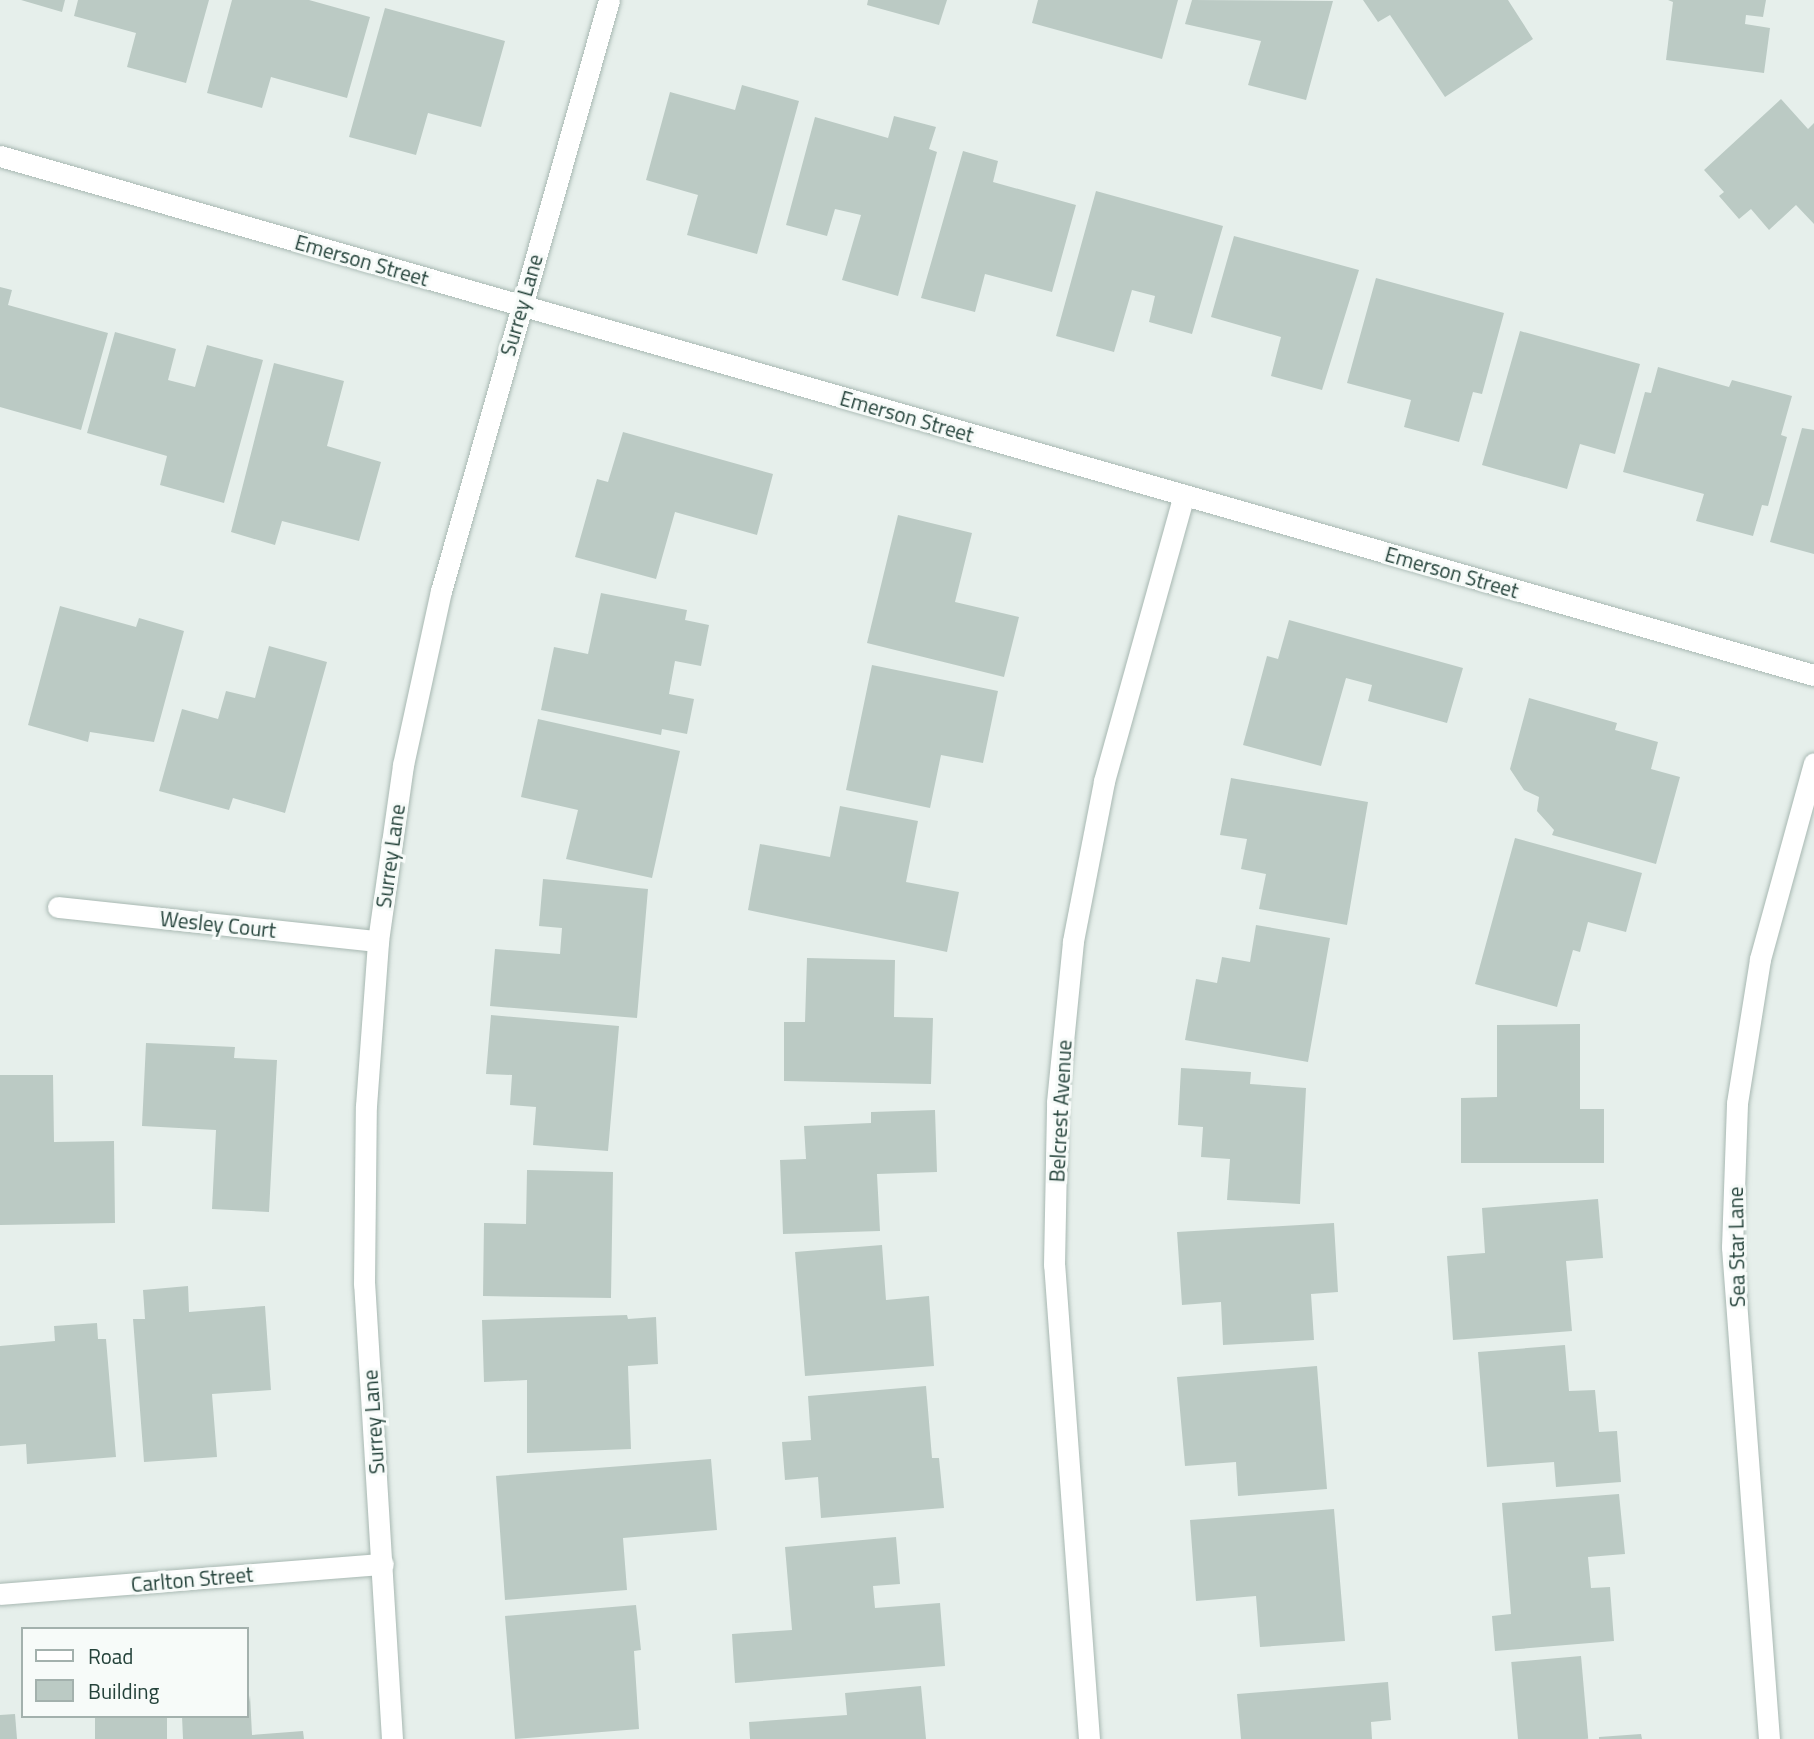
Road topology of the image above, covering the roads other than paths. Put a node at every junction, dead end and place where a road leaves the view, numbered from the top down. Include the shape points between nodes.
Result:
1 (609, 0) edge
2 (0, 156) edge
3 (521, 305) junction
4 (1184, 495) junction
5 (1814, 675) edge
6 (1814, 763) edge
7 (58, 907) dead end
8 (378, 941) junction
9 (383, 1564) junction
10 (0, 1594) edge
11 (393, 1739) edge
12 (1089, 1739) edge
13 (1769, 1739) edge

1 - 3 street, Surrey Lane
2 - 3 street, Emerson Street
3 - 4 street, Emerson Street
3 - 8 street, Surrey Lane via 441,591 403,765
4 - 5 street, Emerson Street
4 - 12 street, Belcrest Avenue via 1104,781 1073,941 1056,1102 1056,1307
6 - 13 street, Sea Star Lane via 1760,959 1737,1102 1732,1247
7 - 8 street, Wesley Court
8 - 9 street, Surrey Lane via 366,1106 364,1284
9 - 10 street, Carlton Street
9 - 11 street, Surrey Lane

